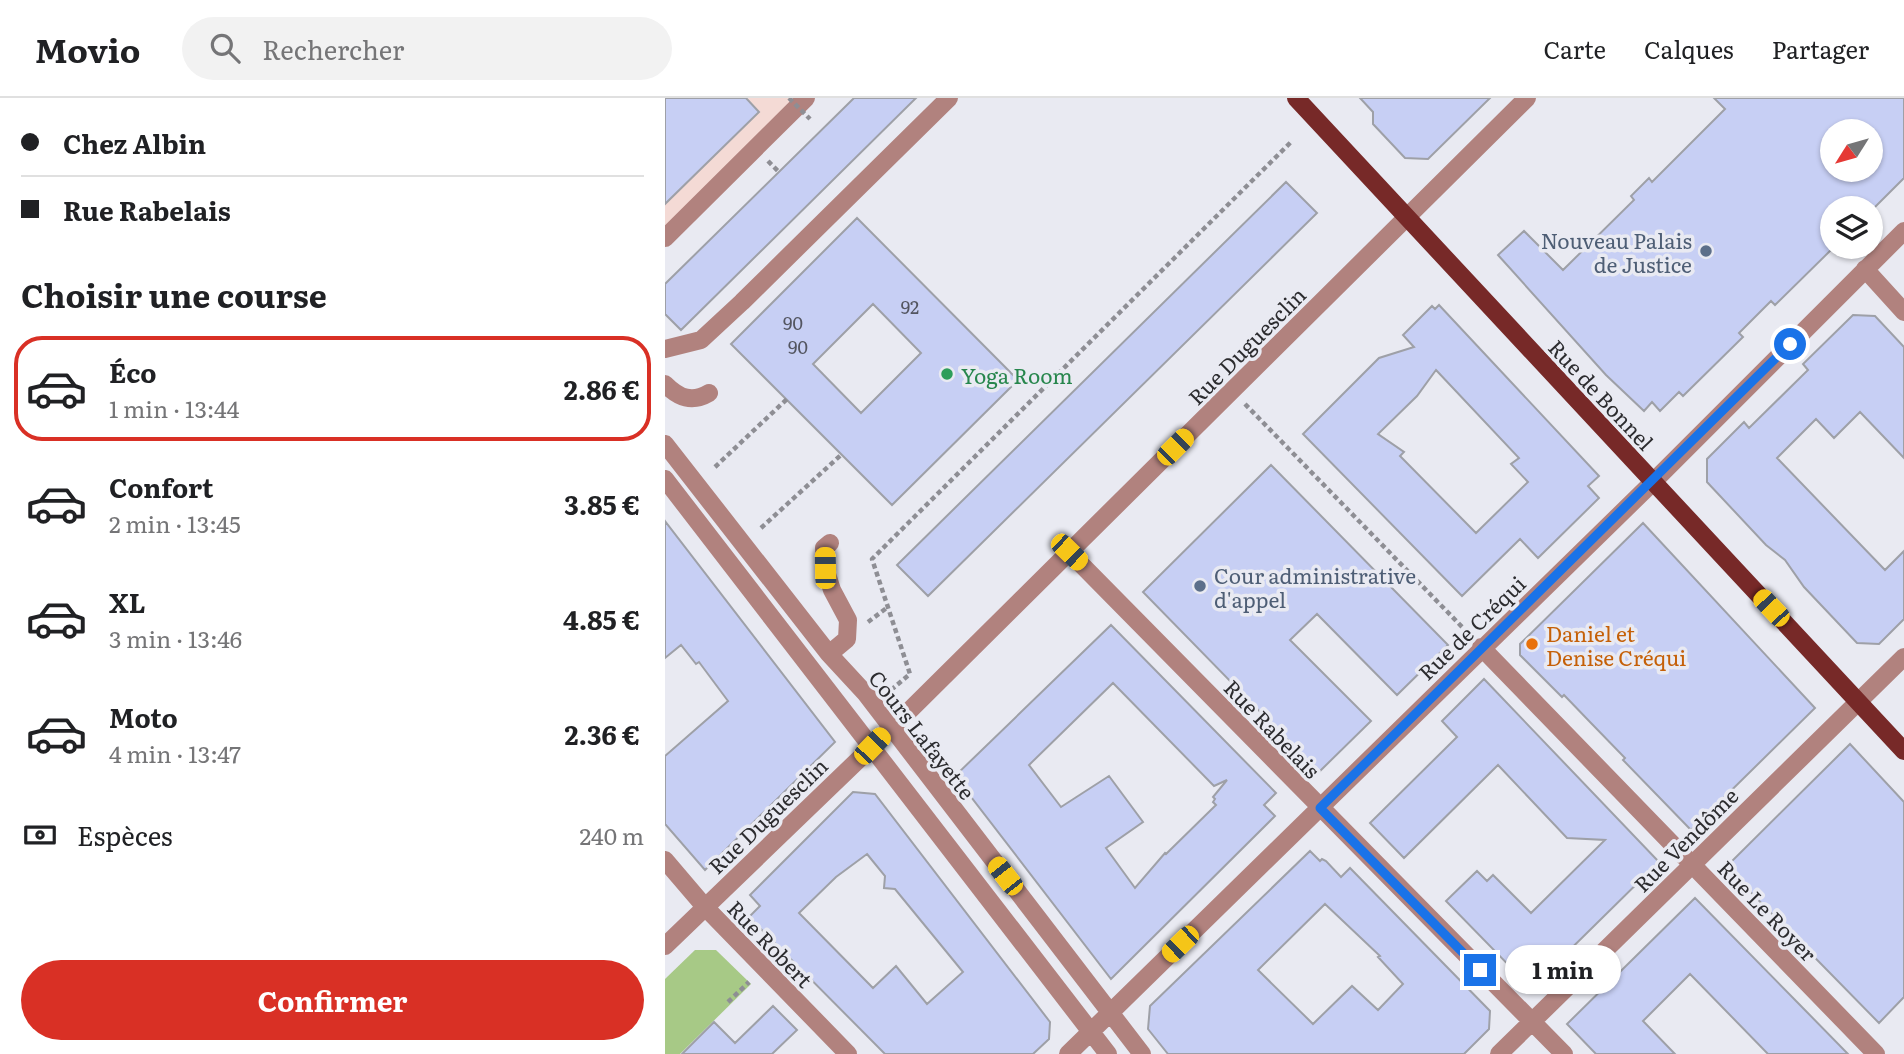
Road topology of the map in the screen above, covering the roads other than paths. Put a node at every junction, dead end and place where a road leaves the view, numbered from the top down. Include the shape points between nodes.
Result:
1 (806, 98) edge
2 (949, 98) edge
3 (1296, 98) edge
4 (1527, 98) edge
5 (1407, 217) junction
6 (1904, 231) edge
7 (665, 238) edge
8 (1865, 269) junction
9 (1904, 312) edge
10 (665, 349) edge
11 (665, 384) edge
12 (709, 393) dead end
13 (665, 443) edge
14 (665, 480) edge
15 (1653, 482) junction
16 (830, 543) dead end
17 (1069, 552) junction
18 (1481, 647) junction
19 (829, 654) junction
20 (1904, 657) edge
21 (1858, 702) junction
22 (890, 727) junction
23 (872, 746) junction
24 (1904, 751) edge
25 (1320, 808) junction
26 (665, 860) edge
27 (1691, 864) junction
28 (705, 907) junction
29 (665, 946) edge
30 (1111, 1012) junction
31 (1531, 1022) junction
32 (1090, 1031) junction
33 (848, 1054) edge
34 (1068, 1054) edge
35 (1108, 1054) edge
36 (1142, 1054) edge
37 (1499, 1054) edge
38 (1564, 1054) edge
39 (1876, 1054) edge

1 - 7 street
2 - 10 street via 701,340
3 - 5 main road, Rue de Bonnel
4 - 5 street, Rue Duguesclin
5 - 15 main road, Rue de Bonnel
5 - 17 street, Rue Duguesclin
6 - 8 street, Rue de Créqui
8 - 9 street
8 - 15 street, Rue de Créqui
11 - 12 street via 685,398 700,399
13 - 19 street, Cours Lafayette
14 - 23 street
15 - 18 street, Rue de Créqui
15 - 21 main road, Rue de Bonnel
16 - 19 street via 824,548 825,568 848,620 847,639
17 - 22 street, Rue Duguesclin
17 - 25 street, Rue Rabelais
18 - 25 street, Rue de Créqui
18 - 27 street, Rue Le Royer
19 - 22 street, Cours Lafayette
20 - 21 street, Rue Vendôme
21 - 24 main road, Rue de Bonnel
21 - 27 street, Rue Vendôme
22 - 23 street, Rue Duguesclin
22 - 30 street, Cours Lafayette
23 - 28 street, Rue Duguesclin
23 - 32 street
25 - 30 street, Rue de Créqui
25 - 31 street, Rue Rabelais
26 - 28 street, Rue Robert
27 - 31 street, Rue Vendôme
27 - 39 street, Rue Le Royer
28 - 29 street, Rue Duguesclin
28 - 33 street, Rue Robert
30 - 32 street, Rue de Créqui
30 - 36 street, Cours Lafayette
31 - 37 street, Rue Vendôme
31 - 38 street, Rue Rabelais
32 - 34 street, Rue de Créqui
32 - 35 street

